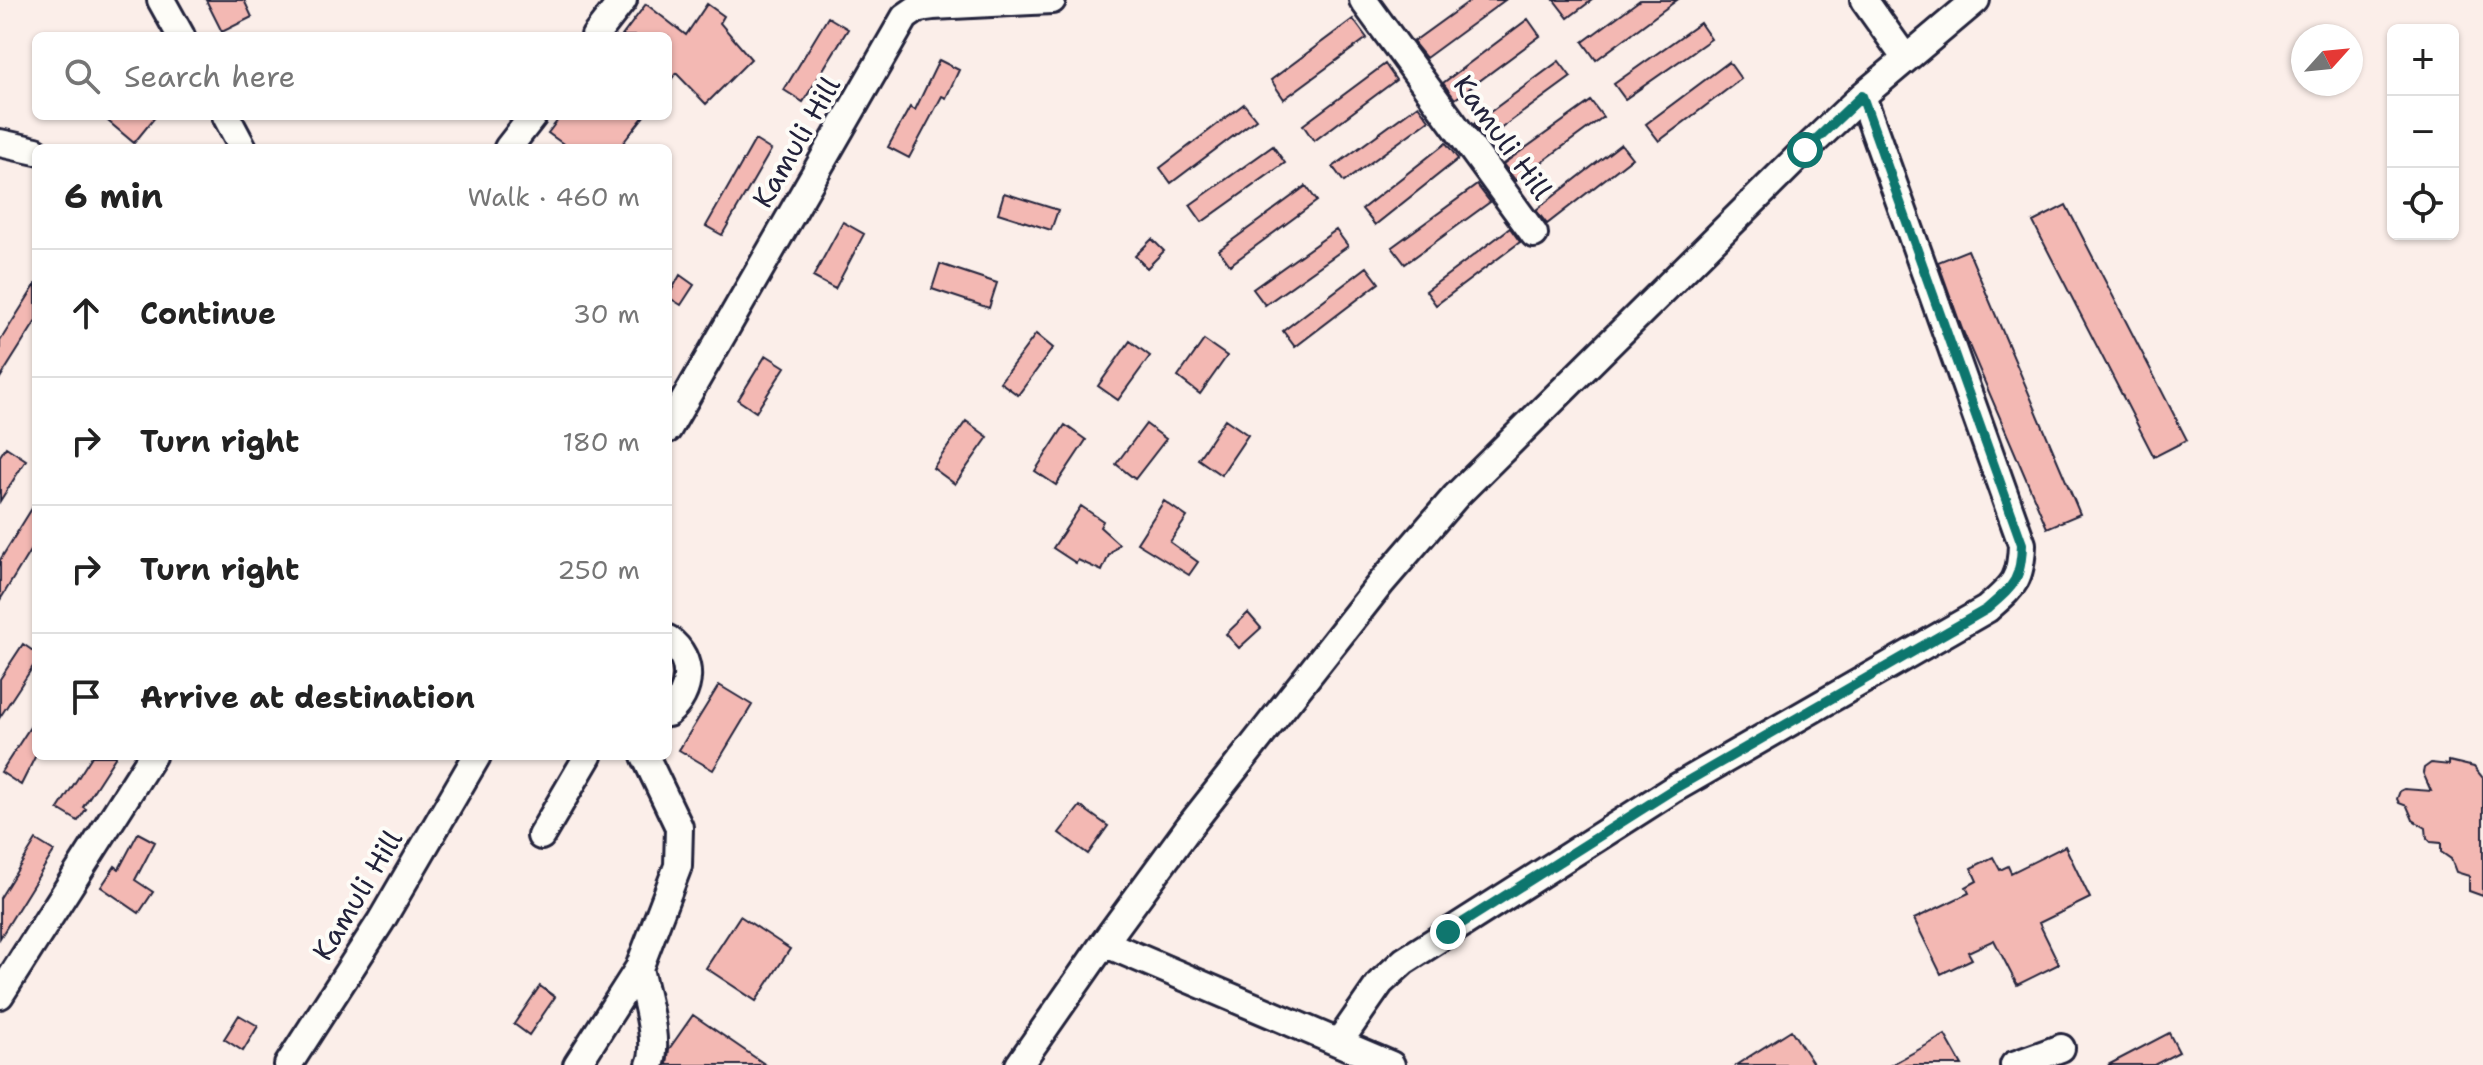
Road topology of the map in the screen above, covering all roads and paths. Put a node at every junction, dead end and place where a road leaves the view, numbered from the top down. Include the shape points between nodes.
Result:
1 (161, 0) edge
2 (623, 0) edge
3 (1052, 0) edge
4 (1363, 0) edge
5 (1864, 0) edge
6 (1976, 0) edge
7 (179, 32) edge
8 (598, 32) edge
9 (1906, 59) junction
10 (1862, 96) junction
11 (228, 120) edge
12 (530, 120) edge
13 (0, 143) edge
14 (241, 144) edge
15 (511, 144) edge
16 (32, 150) edge
17 (1534, 234) dead end
18 (672, 422) edge
19 (672, 643) edge
20 (672, 709) edge
21 (149, 760) edge
22 (475, 760) edge
23 (586, 760) edge
24 (647, 760) edge
25 (541, 836) dead end
26 (1104, 943) junction
27 (639, 968) junction
28 (0, 995) edge
29 (1339, 1042) junction
30 (2061, 1048) dead end
31 (288, 1065) edge
32 (577, 1065) edge
33 (650, 1065) edge
34 (1019, 1065) edge
35 (1391, 1065) edge
36 (2014, 1065) edge

1 - 7 street
2 - 8 street
3 - 18 street, Kamuli Hill via 933,6 905,17
4 - 17 street, Kamuli Hill
5 - 9 street
6 - 9 street
9 - 10 street
10 - 26 street via 1456,496 1290,696
10 - 29 street via 2022,544 2021,569 1987,609 1672,790 1404,961 1380,983
11 - 14 street
12 - 15 street
13 - 16 street
19 - 20 street via 685,659 688,679 682,699
21 - 28 street
22 - 31 street, Kamuli Hill via 381,921
23 - 25 street
24 - 27 street via 679,827 680,846 678,866
26 - 29 street
26 - 34 street
27 - 32 street
27 - 33 street via 653,1039
29 - 35 street
30 - 36 street

